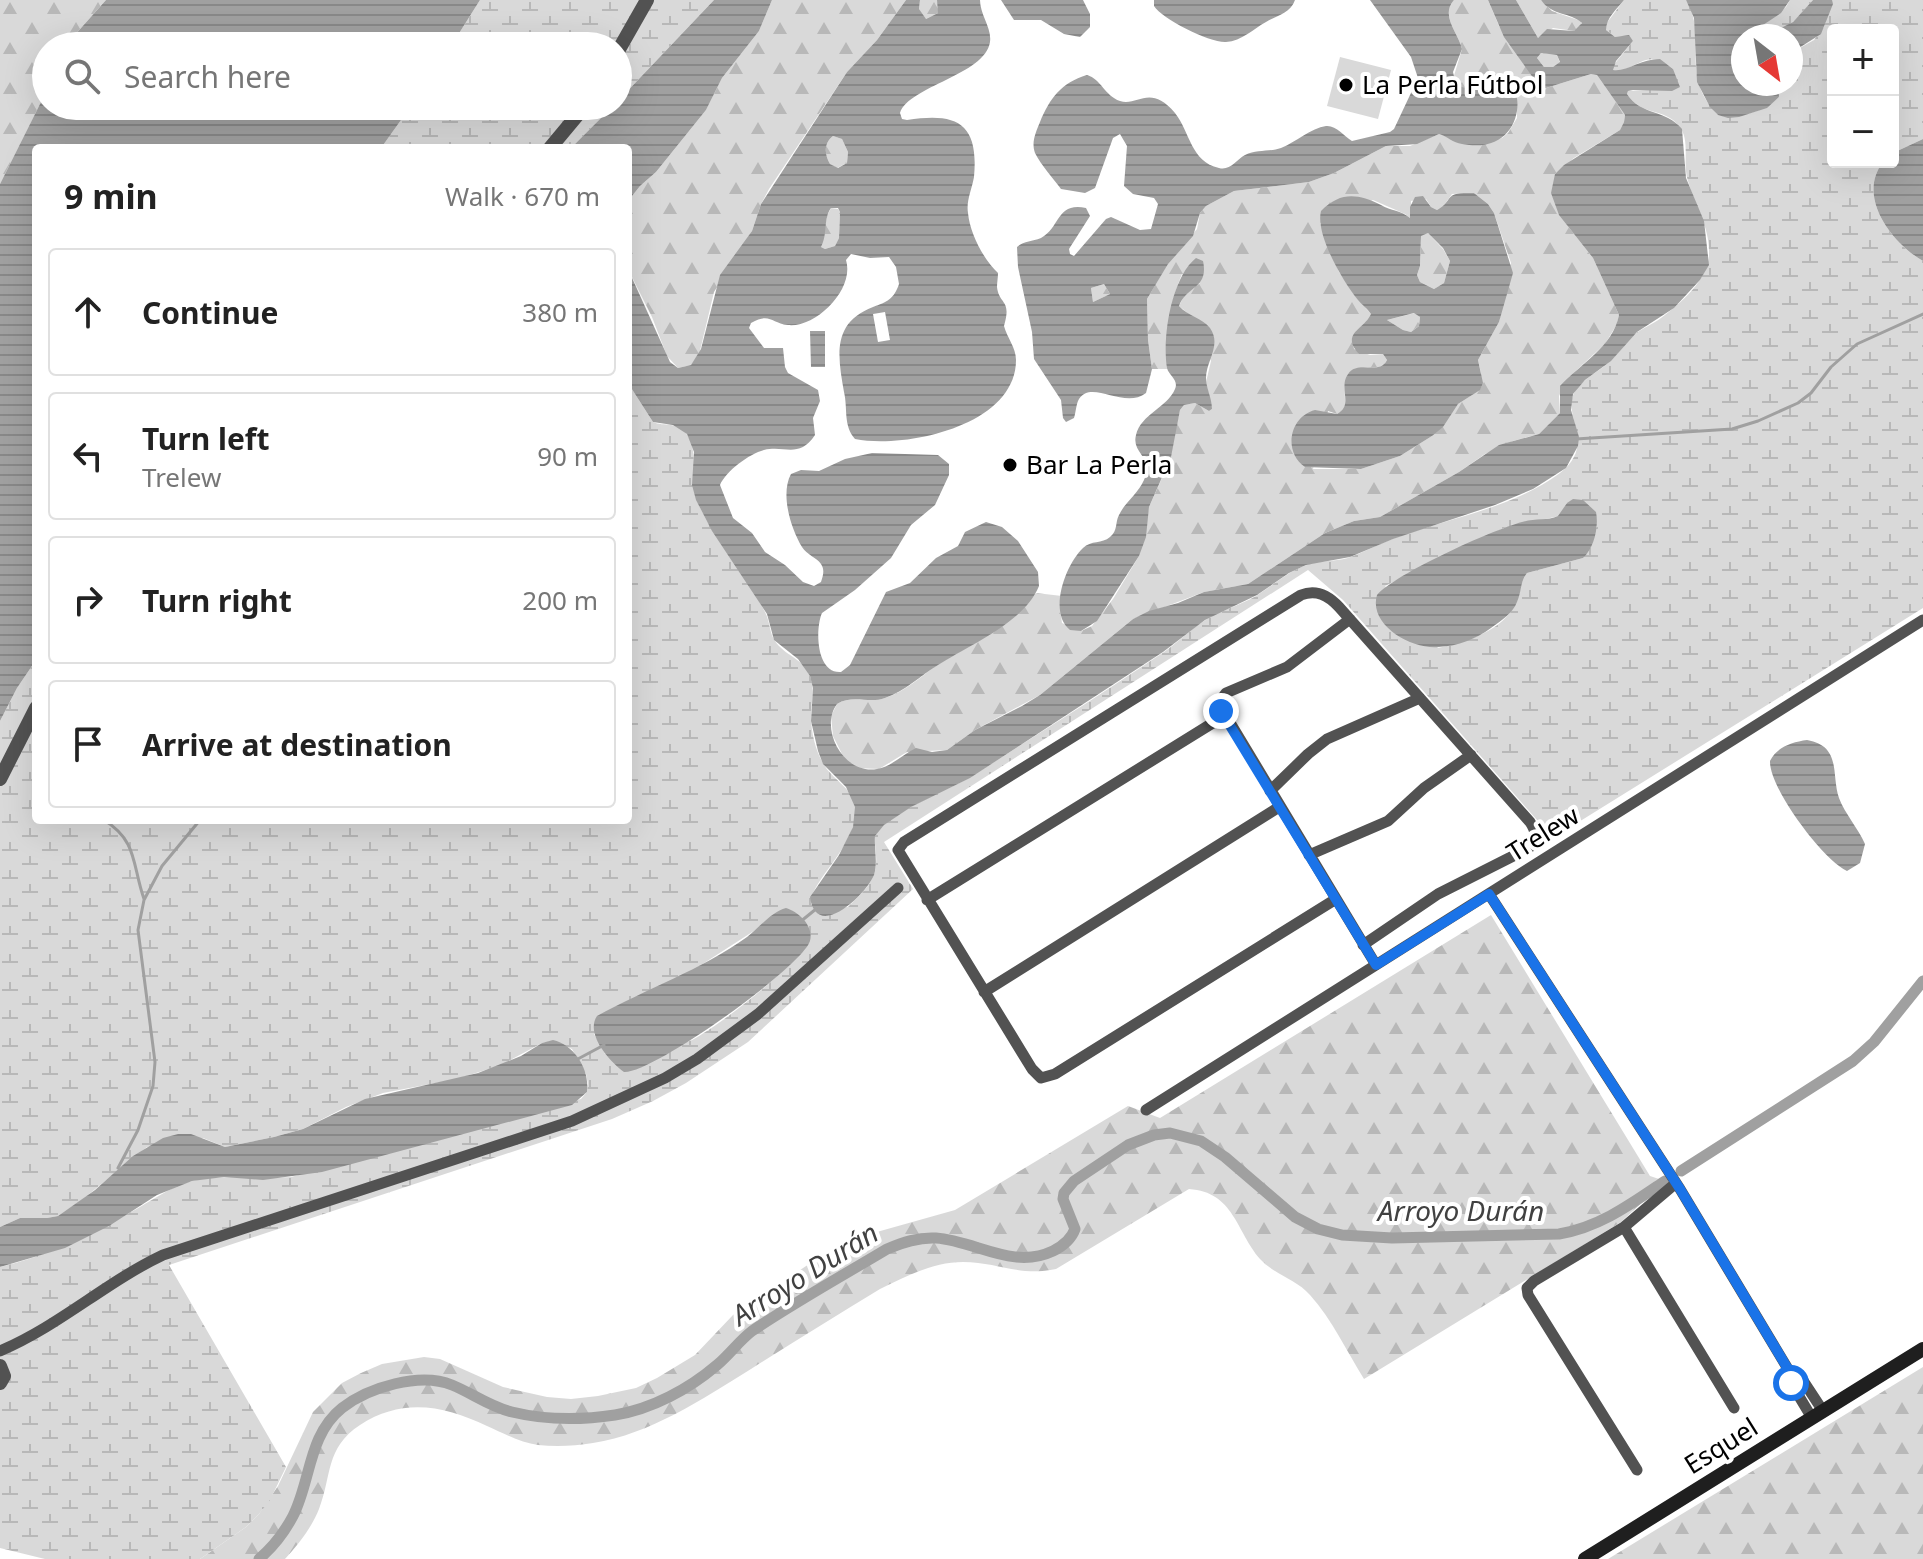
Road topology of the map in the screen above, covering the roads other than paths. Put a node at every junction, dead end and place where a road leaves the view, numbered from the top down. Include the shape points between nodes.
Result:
1 (647, 0) edge
2 (629, 32) edge
3 (573, 120) edge
4 (553, 144) edge
5 (1350, 619) junction
6 (1923, 620) edge
7 (1420, 698) junction
8 (32, 716) edge
9 (1224, 716) junction
10 (1471, 755) junction
11 (0, 779) edge
12 (1270, 791) junction
13 (1279, 807) junction
14 (1309, 855) junction
15 (898, 888) dead end
16 (1489, 894) junction
17 (1336, 899) junction
18 (927, 900) junction
19 (1363, 945) junction
20 (1376, 965) junction
21 (984, 992) junction
22 (1146, 1110) dead end
23 (1676, 1183) junction
24 (1624, 1227) junction
25 (1923, 1349) edge
26 (0, 1351) edge
27 (0, 1366) edge
28 (0, 1383) edge
29 (1734, 1408) dead end
30 (1818, 1415) junction
31 (1637, 1470) dead end
32 (1585, 1559) edge

1 - 2 street
3 - 4 street
5 - 7 street
5 - 9 street via 1282,671 1226,693 1220,701
5 - 18 street via 1321,593 1301,595 904,842 899,854
6 - 16 street, Trelew
7 - 10 street
7 - 12 street via 1327,739
8 - 11 street
9 - 12 street
9 - 18 street
10 - 14 street via 1388,821
10 - 19 street via 1530,822 1533,845 1438,894
12 - 13 street
13 - 14 street
13 - 21 street
14 - 17 street
15 - 26 street via 758,1014 665,1078 572,1121 163,1255
16 - 20 street, Trelew
16 - 23 street
17 - 19 street
17 - 21 street via 1045,1078 1034,1073
18 - 21 street
19 - 20 street
20 - 22 street, Trelew
23 - 24 street
23 - 30 street via 1788,1369 1791,1383
24 - 29 street
24 - 31 street via 1534,1281 1527,1292
25 - 30 main road, Esquel
27 - 28 street
30 - 32 main road, Esquel

